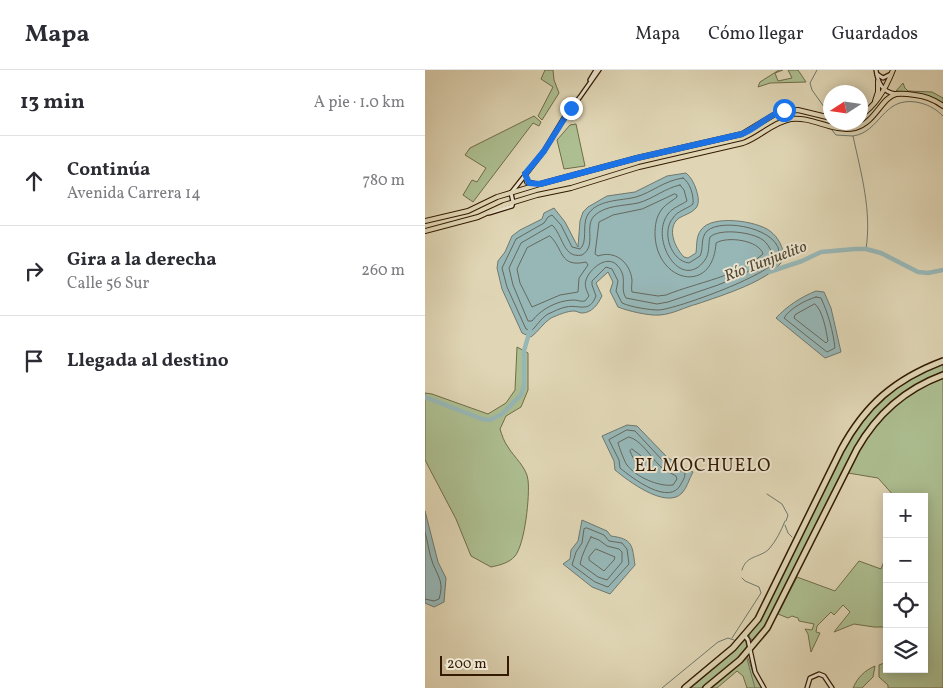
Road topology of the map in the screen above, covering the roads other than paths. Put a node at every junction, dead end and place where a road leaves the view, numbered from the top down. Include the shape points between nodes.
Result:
1 (597, 70) edge
2 (876, 71) edge
3 (892, 72) edge
4 (878, 81) junction
5 (885, 90) junction
6 (899, 94) junction
7 (873, 104) junction
8 (943, 106) edge
9 (868, 109) edge
10 (823, 116) edge
11 (525, 174) junction
12 (540, 184) junction
13 (511, 193) junction
14 (513, 202) junction
15 (425, 221) edge
16 (425, 231) edge
17 (943, 361) edge
18 (943, 375) edge
19 (745, 636) junction
20 (749, 650) junction
21 (685, 688) edge
22 (706, 688) edge
23 (764, 688) edge
24 (807, 688) edge
25 (831, 688) edge

1 - 11 street via 544,151
2 - 3 street via 883,78
2 - 4 street
3 - 5 main road
4 - 5 street
4 - 7 main road
5 - 6 street
5 - 7 main road
6 - 8 main road via 924,97
6 - 14 main road via 890,97 869,121 855,128 790,119 743,142
7 - 9 main road
10 - 12 main road via 784,110 742,134
11 - 12 main road via 529,183
11 - 13 street
12 - 13 main road
13 - 14 street
13 - 15 main road via 473,209
14 - 16 main road via 478,217
17 - 19 highway via 926,367 884,393 846,440 764,608
18 - 20 highway via 904,395 873,424 857,449 776,613
19 - 20 street
19 - 21 highway
20 - 22 highway
20 - 23 street
24 - 25 street via 808,681 817,674 823,675

